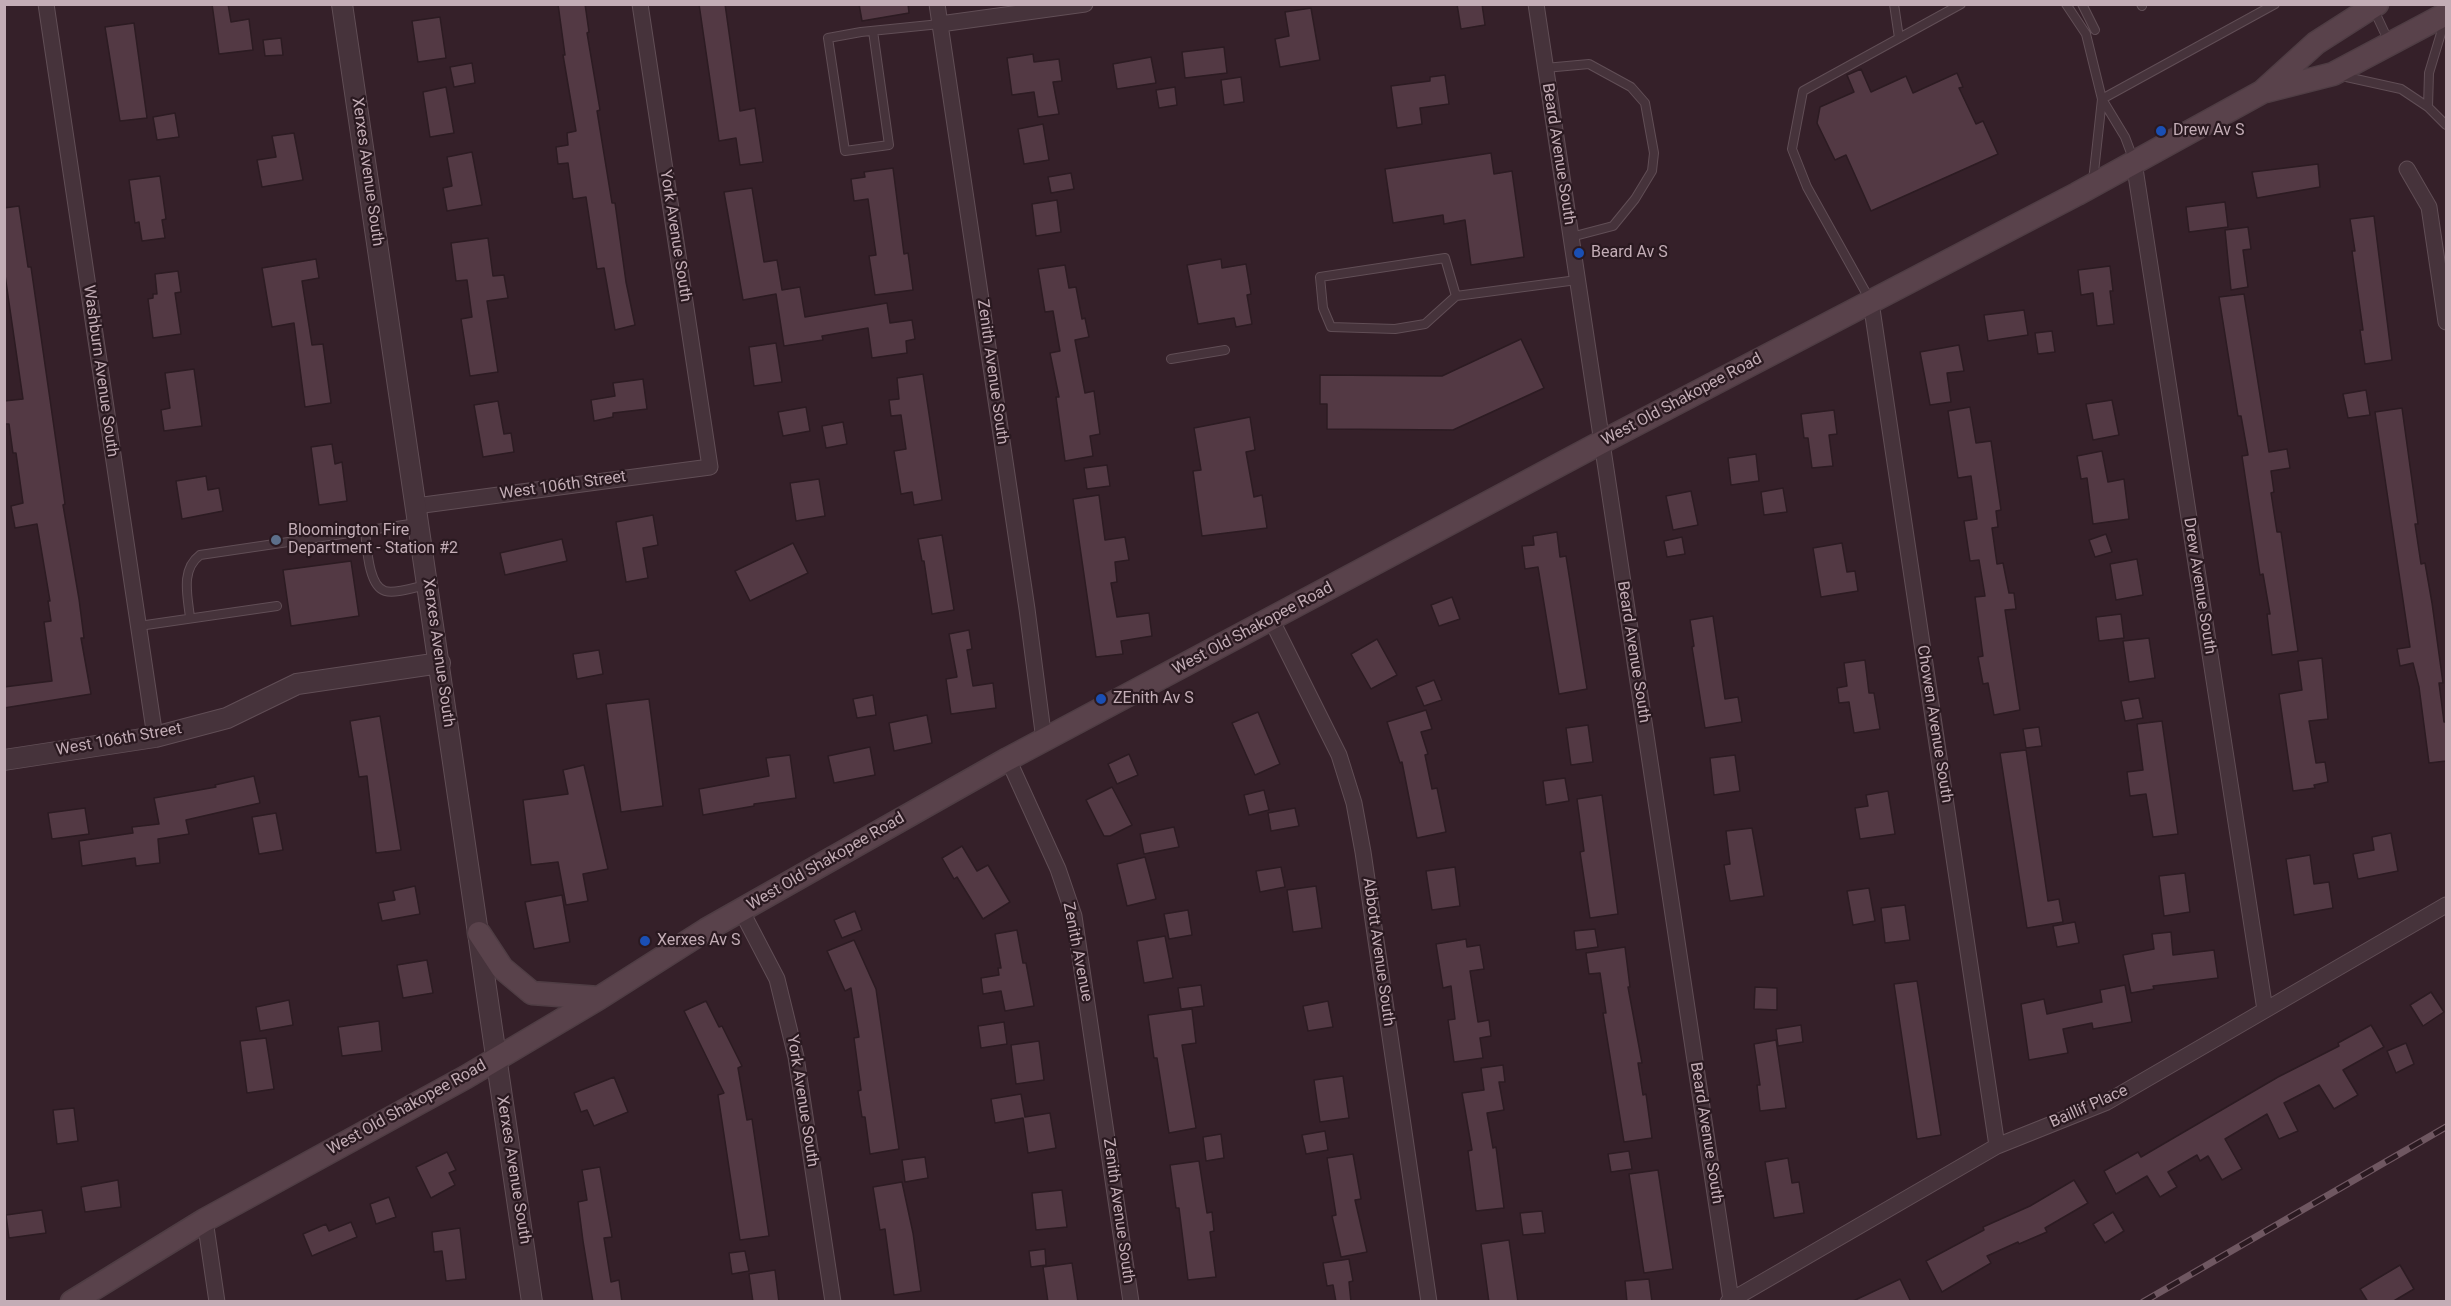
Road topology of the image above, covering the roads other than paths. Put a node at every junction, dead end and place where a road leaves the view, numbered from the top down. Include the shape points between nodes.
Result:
1 (46, 4) edge
2 (342, 4) edge
3 (640, 4) edge
4 (938, 4) edge
5 (1085, 4) edge
6 (1536, 4) edge
7 (1894, 4) edge
8 (2066, 4) edge
9 (2082, 4) edge
10 (2275, 4) edge
11 (1960, 5) edge
12 (2374, 6) edge
13 (2446, 14) edge
14 (940, 24) junction
15 (2095, 30) dead end
16 (873, 31) junction
17 (1899, 38) junction
18 (2390, 44) junction
19 (1545, 68) junction
20 (2333, 74) junction
21 (2262, 92) junction
22 (2102, 99) junction
23 (2428, 107) junction
24 (2446, 125) edge
25 (2134, 162) junction
26 (2407, 169) dead end
27 (2093, 185) junction
28 (1571, 237) junction
29 (1577, 280) junction
30 (1456, 296) junction
31 (1871, 302) junction
32 (2446, 322) edge
33 (1225, 350) dead end
34 (1172, 359) dead end
35 (1602, 442) junction
36 (710, 467) joint
37 (418, 514) junction
38 (365, 531) junction
39 (428, 585) junction
40 (277, 606) dead end
41 (189, 618) junction
42 (1271, 618) junction
43 (139, 626) junction
44 (440, 663) junction
45 (155, 737) junction
46 (1044, 740) junction
47 (1008, 759) junction
48 (4, 760) edge
49 (2446, 905) edge
50 (741, 910) junction
51 (479, 933) junction
52 (599, 998) junction
53 (2265, 1010) junction
54 (496, 1059) junction
55 (1105, 1120) joint
56 (1997, 1146) junction
57 (205, 1220) junction
58 (1729, 1301) edge
59 (72, 1302) edge
60 (217, 1302) edge
61 (532, 1302) edge
62 (833, 1302) edge
63 (1131, 1302) edge
64 (1430, 1302) edge

1 - 43 street, Washburn Avenue South
2 - 37 street, Xerxes Avenue South
3 - 36 street, York Avenue South
4 - 14 street, Zenith Avenue South
5 - 14 street
6 - 19 street, Beard Avenue South
7 - 17 lane
8 - 22 lane via 2086,34
9 - 15 lane
10 - 22 lane
11 - 17 lane
12 - 18 lane
12 - 21 main road, West Old Shakopee Road via 2316,43
13 - 18 main road, West Old Shakopee Road
13 - 23 lane via 2429,73
14 - 16 lane
14 - 46 street, Zenith Avenue South
16 - 16 lane via 828,38 845,152 889,145
17 - 31 lane via 1803,91 1792,149 1807,187
18 - 20 main road, West Old Shakopee Road
19 - 28 street, Beard Avenue South
19 - 28 lane via 1588,64 1631,87 1645,103 1654,153 1652,171 1635,200 1612,226
20 - 21 main road, West Old Shakopee Road
20 - 23 lane via 2401,89
21 - 25 main road, West Old Shakopee Road
22 - 25 lane via 2125,137
22 - 27 lane
23 - 24 lane
25 - 27 main road, West Old Shakopee Road
25 - 53 street, Drew Avenue South
26 - 32 street via 2429,207
27 - 31 main road, West Old Shakopee Road
28 - 29 street, Beard Avenue South
29 - 30 lane
29 - 35 street, Beard Avenue South
30 - 30 lane via 1425,324 1395,329 1331,327 1323,308 1320,277 1445,258
31 - 35 main road, West Old Shakopee Road
31 - 56 street, Chowen Avenue South
33 - 34 lane
35 - 42 main road, West Old Shakopee Road
35 - 58 street, Beard Avenue South
36 - 37 street, West 106th Street
37 - 38 lane
37 - 39 street, Xerxes Avenue South
38 - 39 lane via 372,578 379,588 386,591
38 - 41 lane via 200,555 193,561 186,579
39 - 44 street, Xerxes Avenue South
40 - 41 lane
41 - 43 lane
42 - 46 main road, West Old Shakopee Road
42 - 64 street, Abbott Avenue South via 1339,755 1354,803
43 - 45 street, Washburn Avenue South
44 - 45 street, West 106th Street via 297,684 227,717
44 - 51 street, Xerxes Avenue South
45 - 48 street, West 106th Street
46 - 47 main road, West Old Shakopee Road
47 - 50 main road, West Old Shakopee Road
47 - 55 street, Zenith Avenue via 1058,868 1074,916
49 - 53 street, Baillif Place
50 - 52 main road, West Old Shakopee Road
50 - 62 street, York Avenue South via 777,979 788,1018
51 - 52 main road via 502,968 532,993
51 - 54 street, Xerxes Avenue South
52 - 54 main road, West Old Shakopee Road
53 - 56 street, Baillif Place via 2107,1102
54 - 57 main road, West Old Shakopee Road
54 - 61 street, Xerxes Avenue South
55 - 63 street, Zenith Avenue South
56 - 58 street, Baillif Place
57 - 59 main road, West Old Shakopee Road
57 - 60 street

